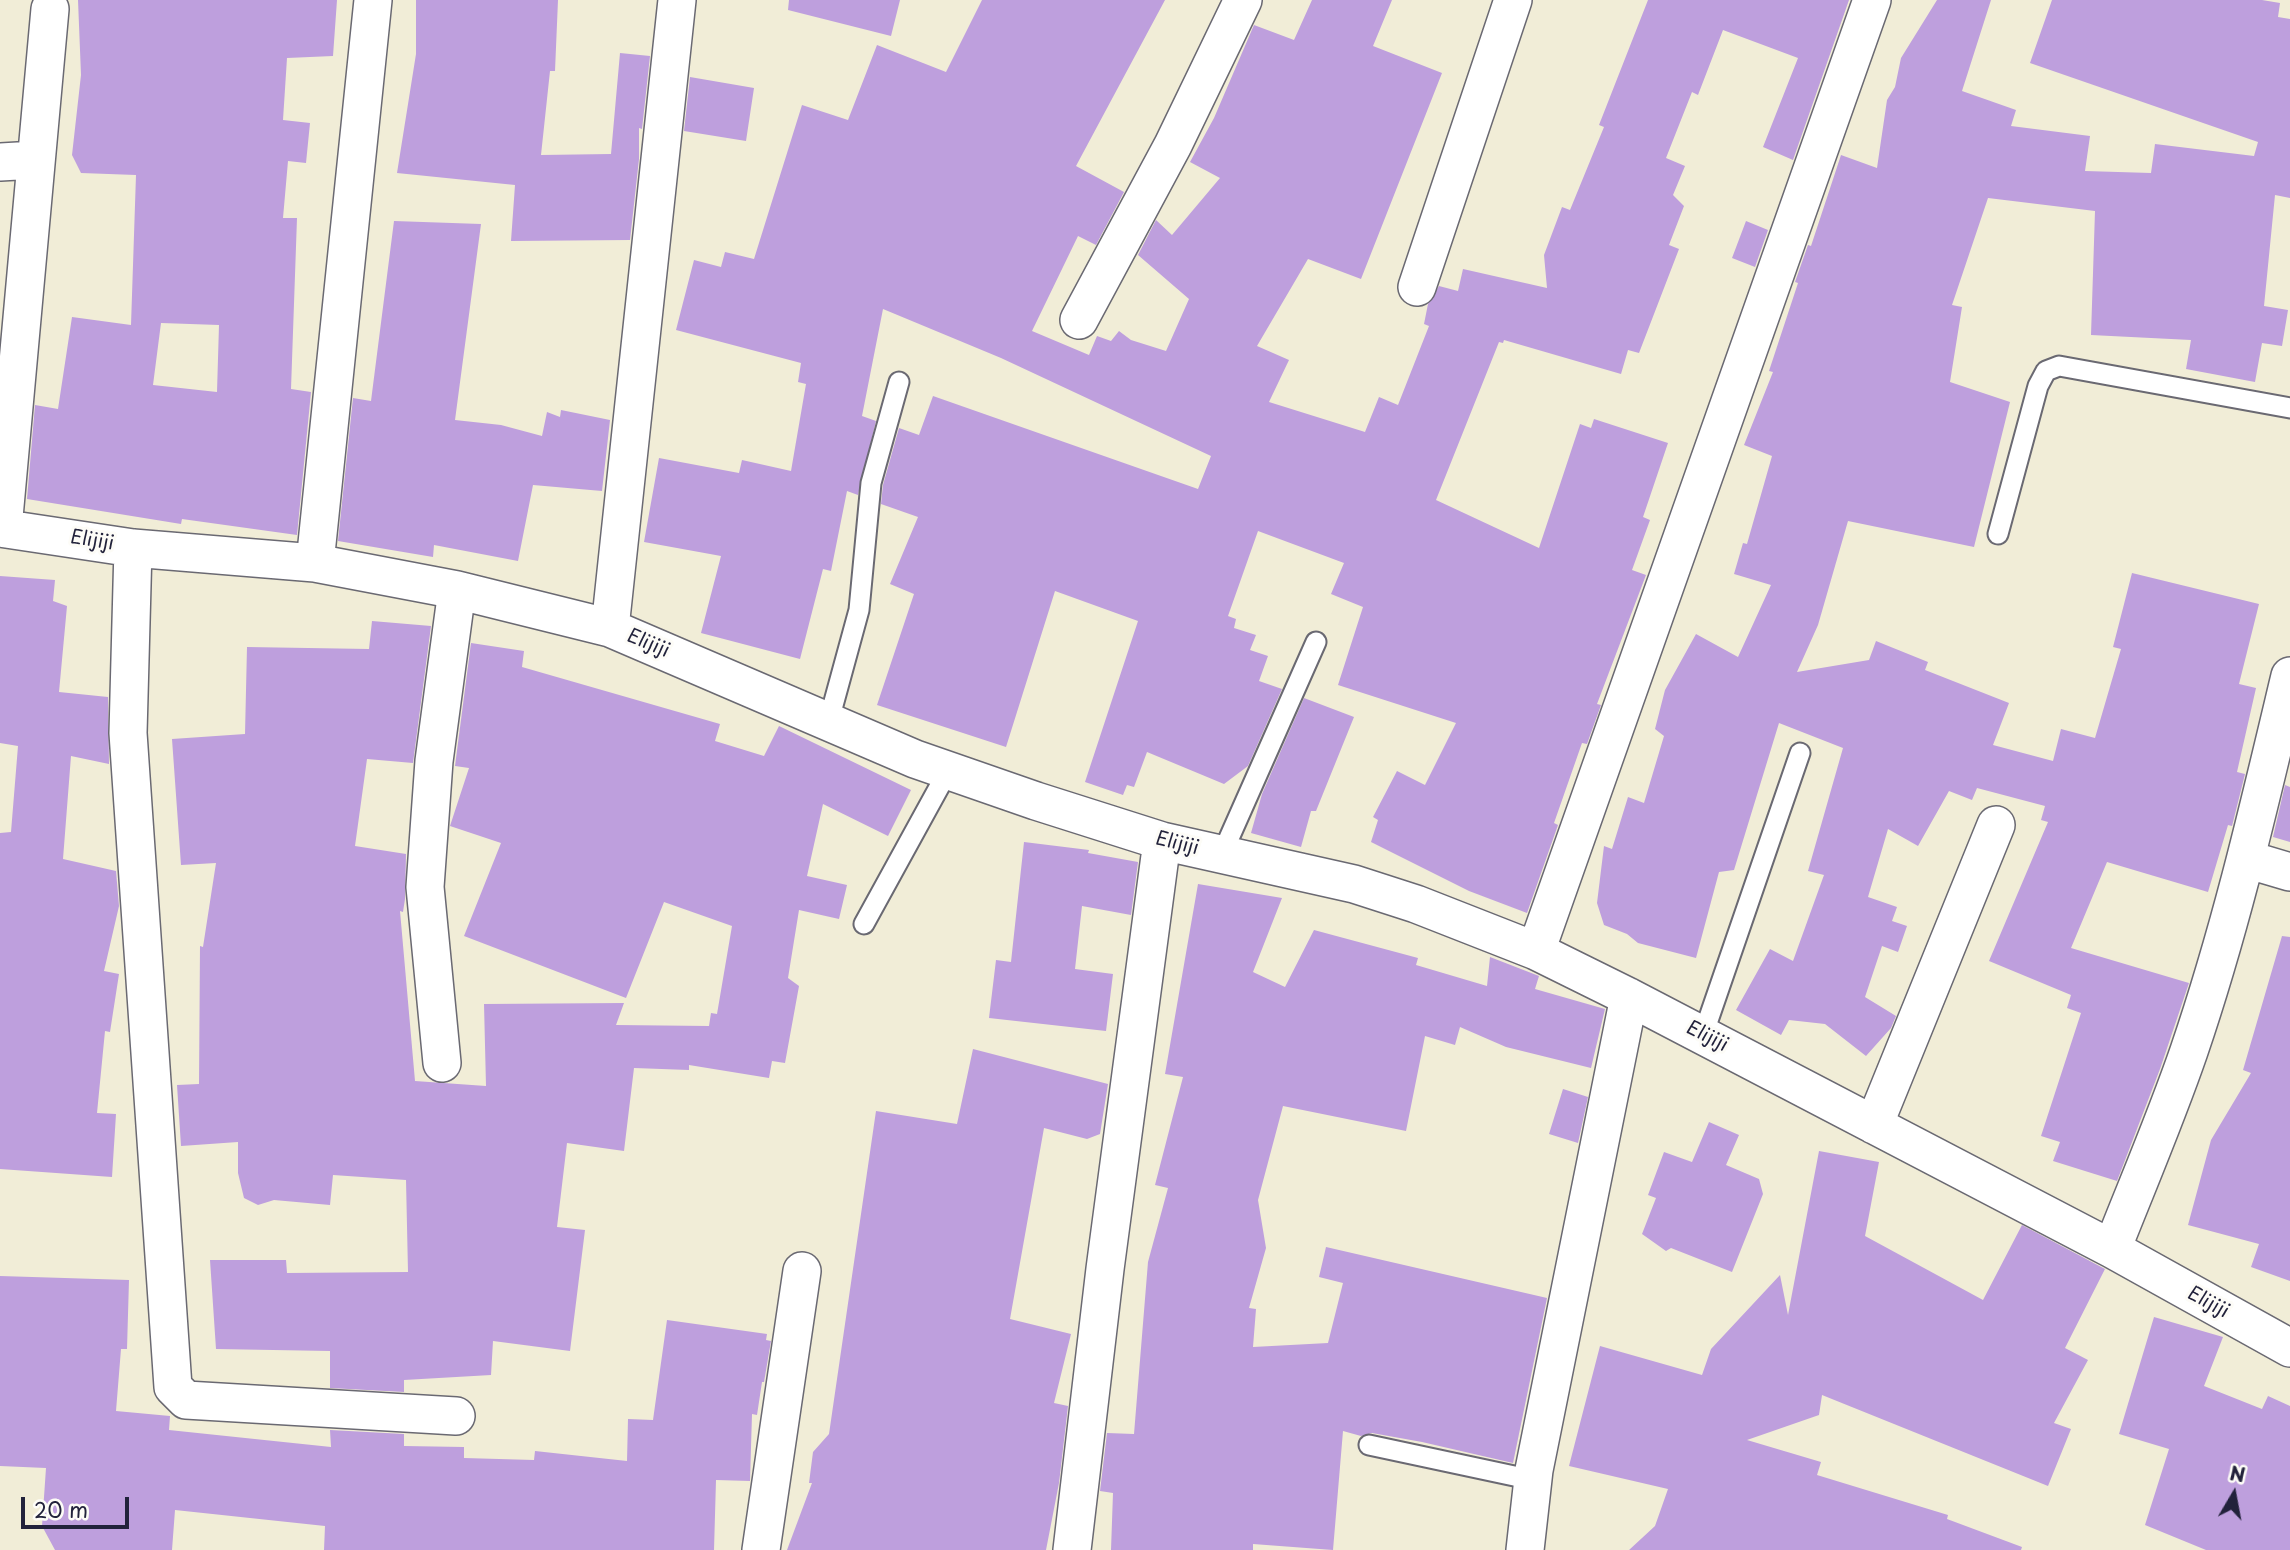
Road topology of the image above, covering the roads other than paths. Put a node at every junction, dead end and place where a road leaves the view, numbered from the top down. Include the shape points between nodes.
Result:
1 (373, 0) edge
2 (677, 0) edge
3 (1242, 0) edge
4 (1513, 0) edge
5 (1872, 0) edge
6 (50, 9) dead end
7 (18, 161) edge
8 (1417, 287) dead end
9 (1079, 320) dead end
10 (899, 382) dead end
11 (2290, 408) edge
12 (1, 528) edge
13 (1998, 534) dead end
14 (133, 548) junction
15 (315, 563) junction
16 (457, 590) junction
17 (610, 628) junction
18 (1316, 642) dead end
19 (2290, 676) edge
20 (829, 720) junction
21 (1800, 753) dead end
22 (948, 771) junction
23 (1996, 825) dead end
24 (1162, 841) junction
25 (1222, 854) junction
26 (2246, 859) junction
27 (2290, 872) edge
28 (864, 924) dead end
29 (1536, 951) junction
30 (1629, 997) junction
31 (1703, 1035) junction
32 (442, 1063) dead end
33 (1874, 1125) junction
34 (2112, 1249) junction
35 (802, 1272) dead end
36 (2290, 1348) edge
37 (456, 1416) dead end
38 (1369, 1445) dead end
39 (1533, 1480) junction
40 (761, 1550) edge
41 (1072, 1550) edge
42 (1525, 1550) edge

1 - 15 street
2 - 17 street
3 - 9 street via 1173,145
4 - 8 street
5 - 29 street
6 - 7 street
7 - 12 street
10 - 20 lane via 871,483 859,610
11 - 13 lane via 2059,366 2046,371
12 - 14 street, Elijiji
14 - 15 street, Elijiji
14 - 37 street via 128,733 173,1387 186,1400
15 - 16 street, Elijiji
16 - 17 street, Elijiji
16 - 32 street via 434,761 425,887
17 - 20 street, Elijiji
18 - 25 lane
19 - 26 street
20 - 22 street, Elijiji
21 - 31 lane
22 - 24 street, Elijiji
22 - 28 lane
23 - 33 street
24 - 25 street, Elijiji
24 - 41 street
25 - 29 street, Elijiji via 1354,884
26 - 27 street
26 - 34 street via 2189,1052
29 - 30 street, Elijiji
30 - 31 street, Elijiji
30 - 39 street
31 - 33 street, Elijiji
33 - 34 street, Elijiji
34 - 36 street, Elijiji
35 - 40 street
38 - 39 lane
39 - 42 street

